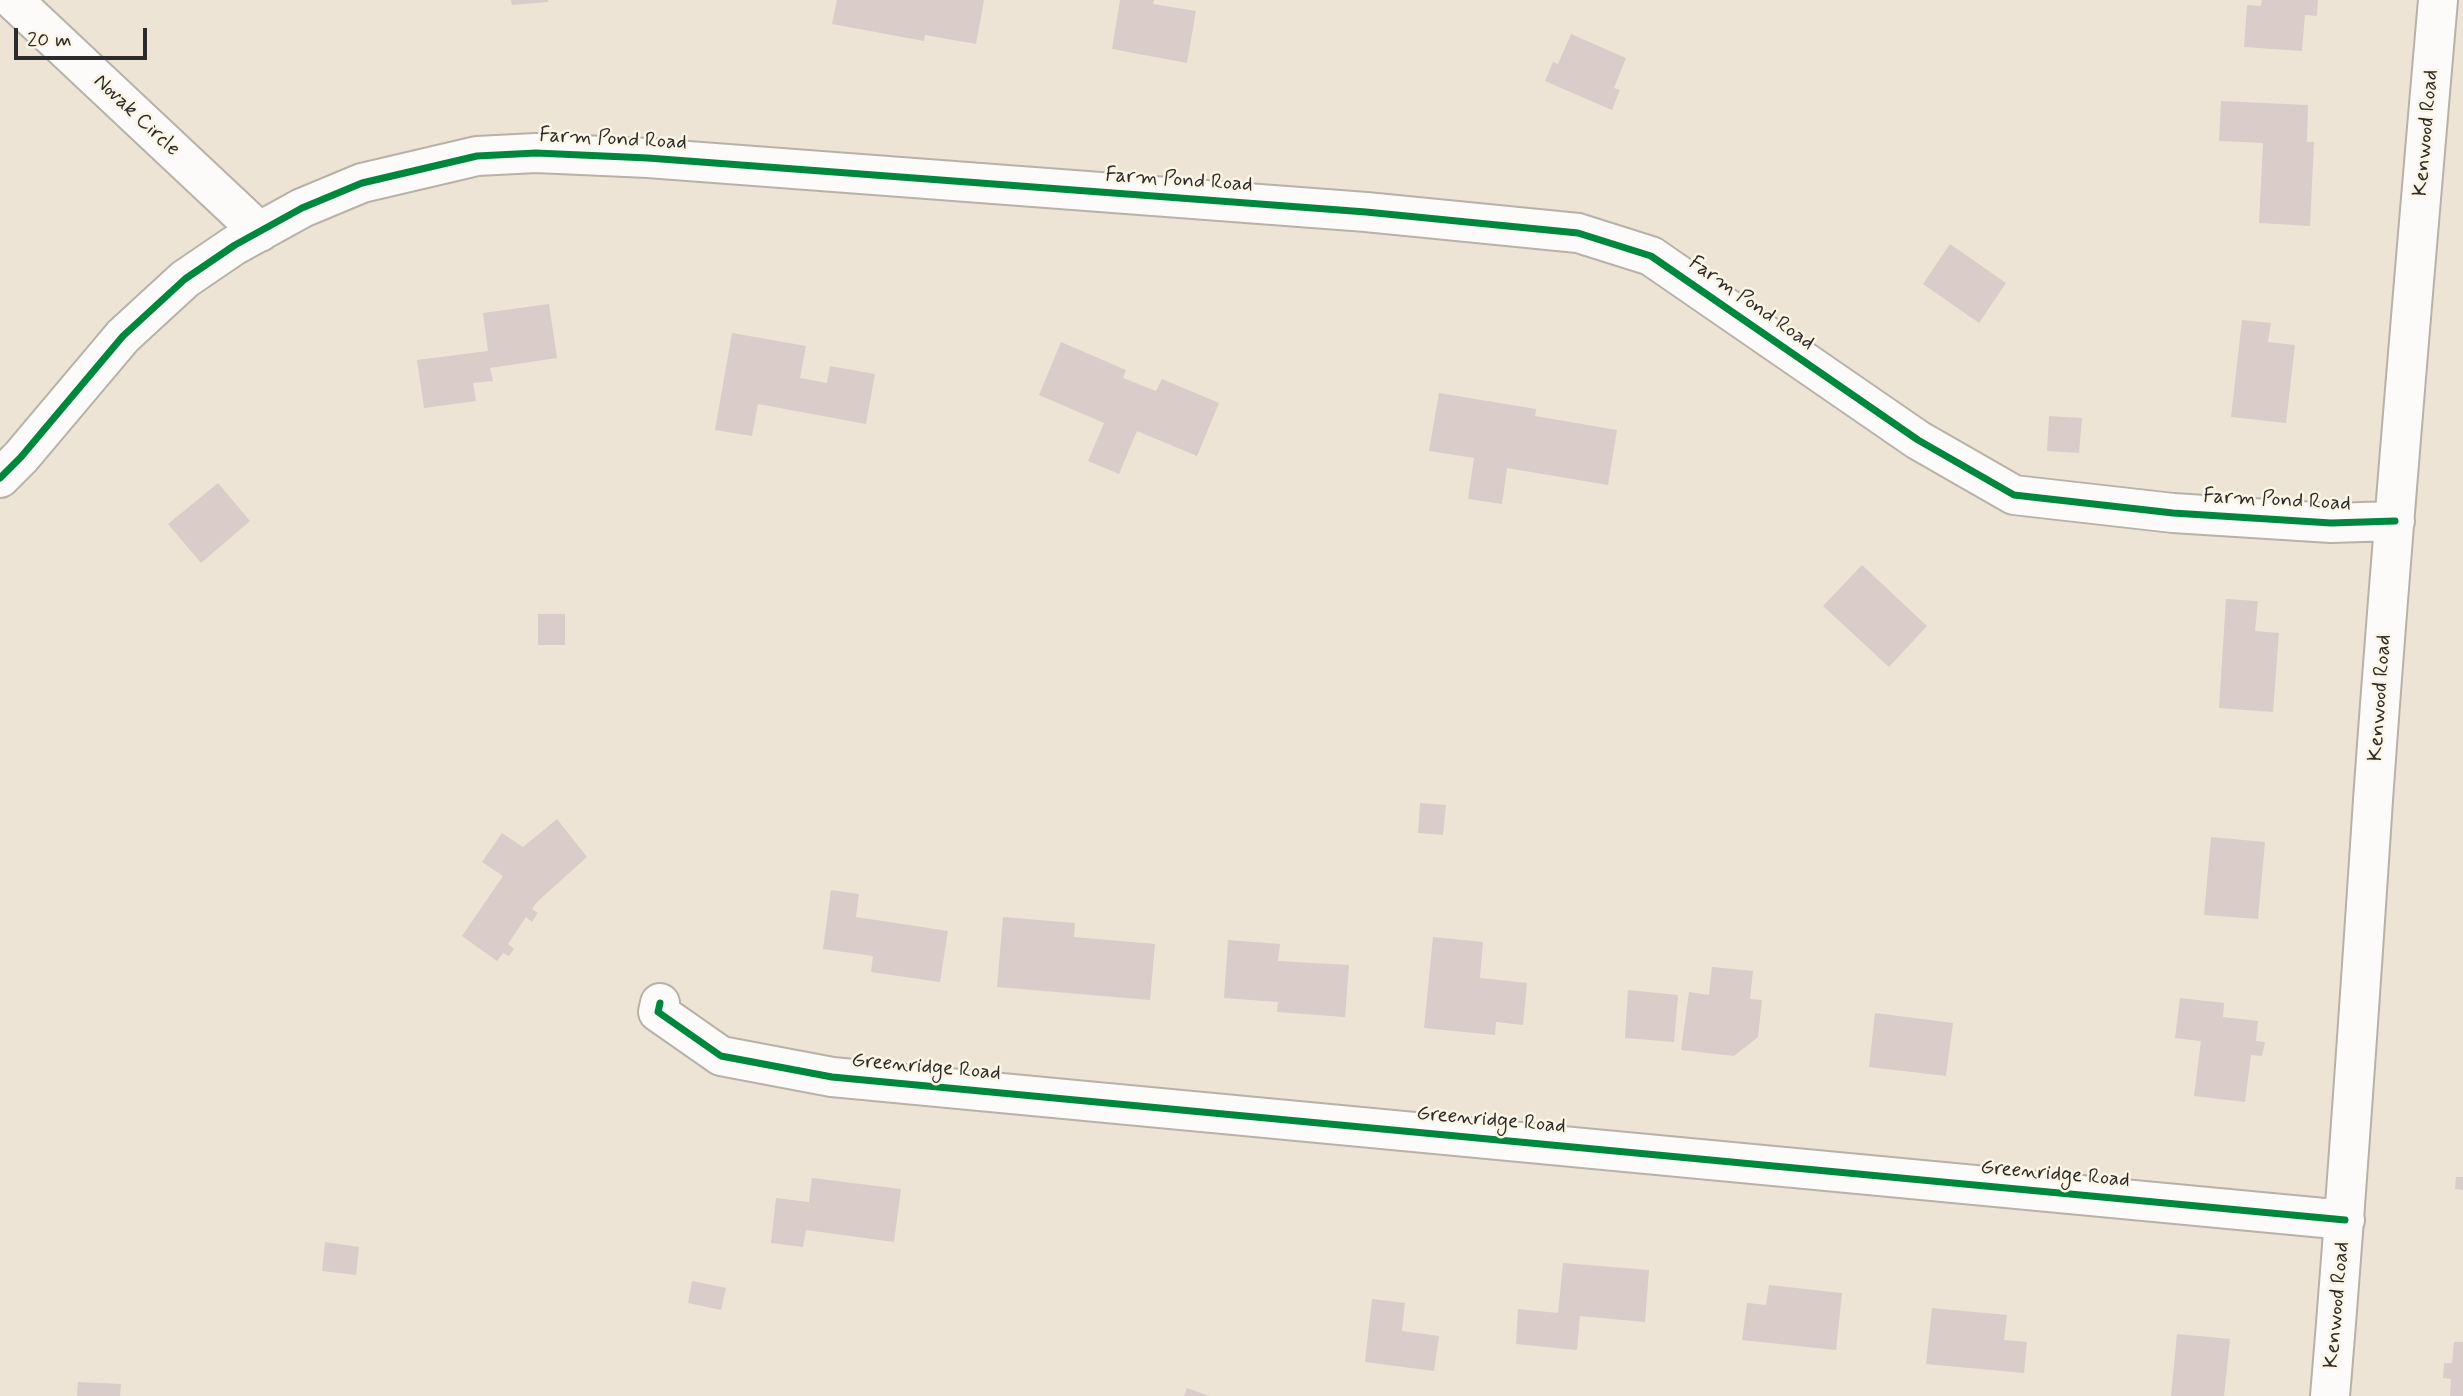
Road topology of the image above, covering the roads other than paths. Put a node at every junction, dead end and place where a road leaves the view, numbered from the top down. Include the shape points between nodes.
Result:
1 (13, 0) edge
2 (2438, 0) edge
3 (260, 232) junction
4 (0, 478) edge
5 (2395, 521) junction
6 (660, 1003) dead end
7 (2345, 1220) junction
8 (2330, 1396) edge

1 - 3 street, Novak Circle
2 - 5 street, Kenwood Road
3 - 4 street, Farm Pond Road via 185,279 123,336
3 - 5 street, Farm Pond Road via 362,183 477,156 536,153 1339,210 1578,233 1651,256 1918,440 2014,495 2173,513 2331,523
5 - 7 street, Kenwood Road
6 - 7 street, Greenridge Road via 658,1012 720,1056 832,1077
7 - 8 street, Kenwood Road

